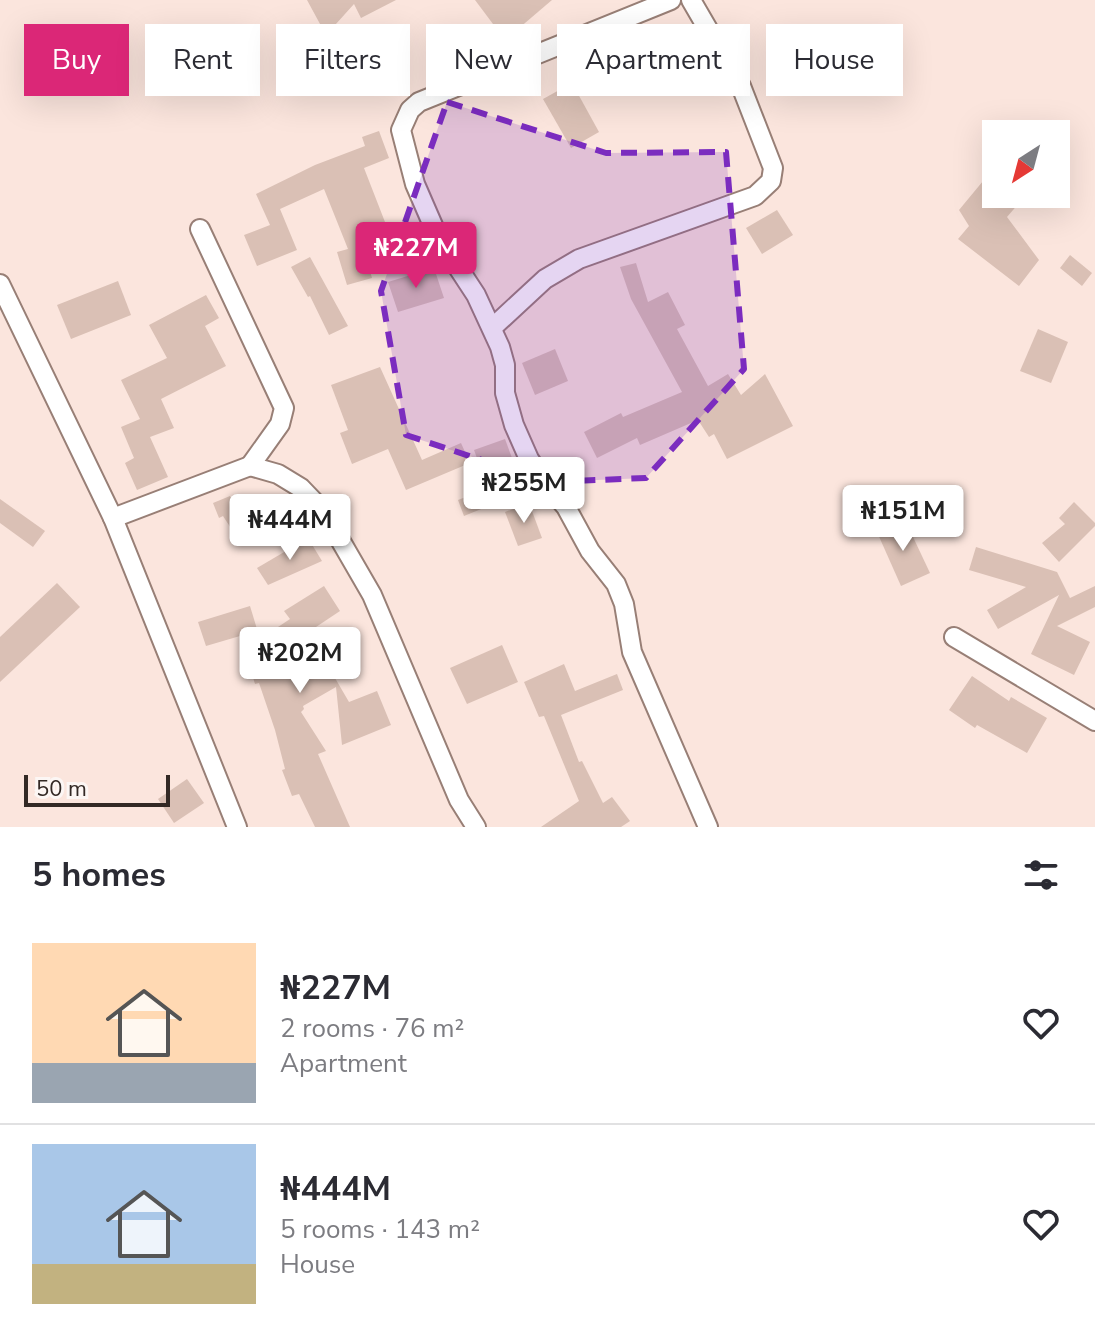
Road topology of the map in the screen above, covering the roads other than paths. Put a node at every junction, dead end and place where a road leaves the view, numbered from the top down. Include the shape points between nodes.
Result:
1 (671, 0) edge
2 (691, 0) edge
3 (200, 229) dead end
4 (0, 284) edge
5 (492, 328) junction
6 (250, 466) junction
7 (113, 518) junction
8 (954, 637) dead end
9 (1095, 721) edge
10 (237, 827) edge
11 (476, 827) edge
12 (708, 827) edge

1 - 5 street via 419,102 403,121 415,184 438,237
2 - 5 street via 741,86 773,168 771,181 755,196 561,267
3 - 6 street via 284,408 280,424
4 - 7 street
5 - 12 street via 505,365 505,393 514,425 529,459 616,584 632,652
6 - 7 street
6 - 11 street via 301,488 324,512 372,595 459,800
7 - 10 street
8 - 9 street

